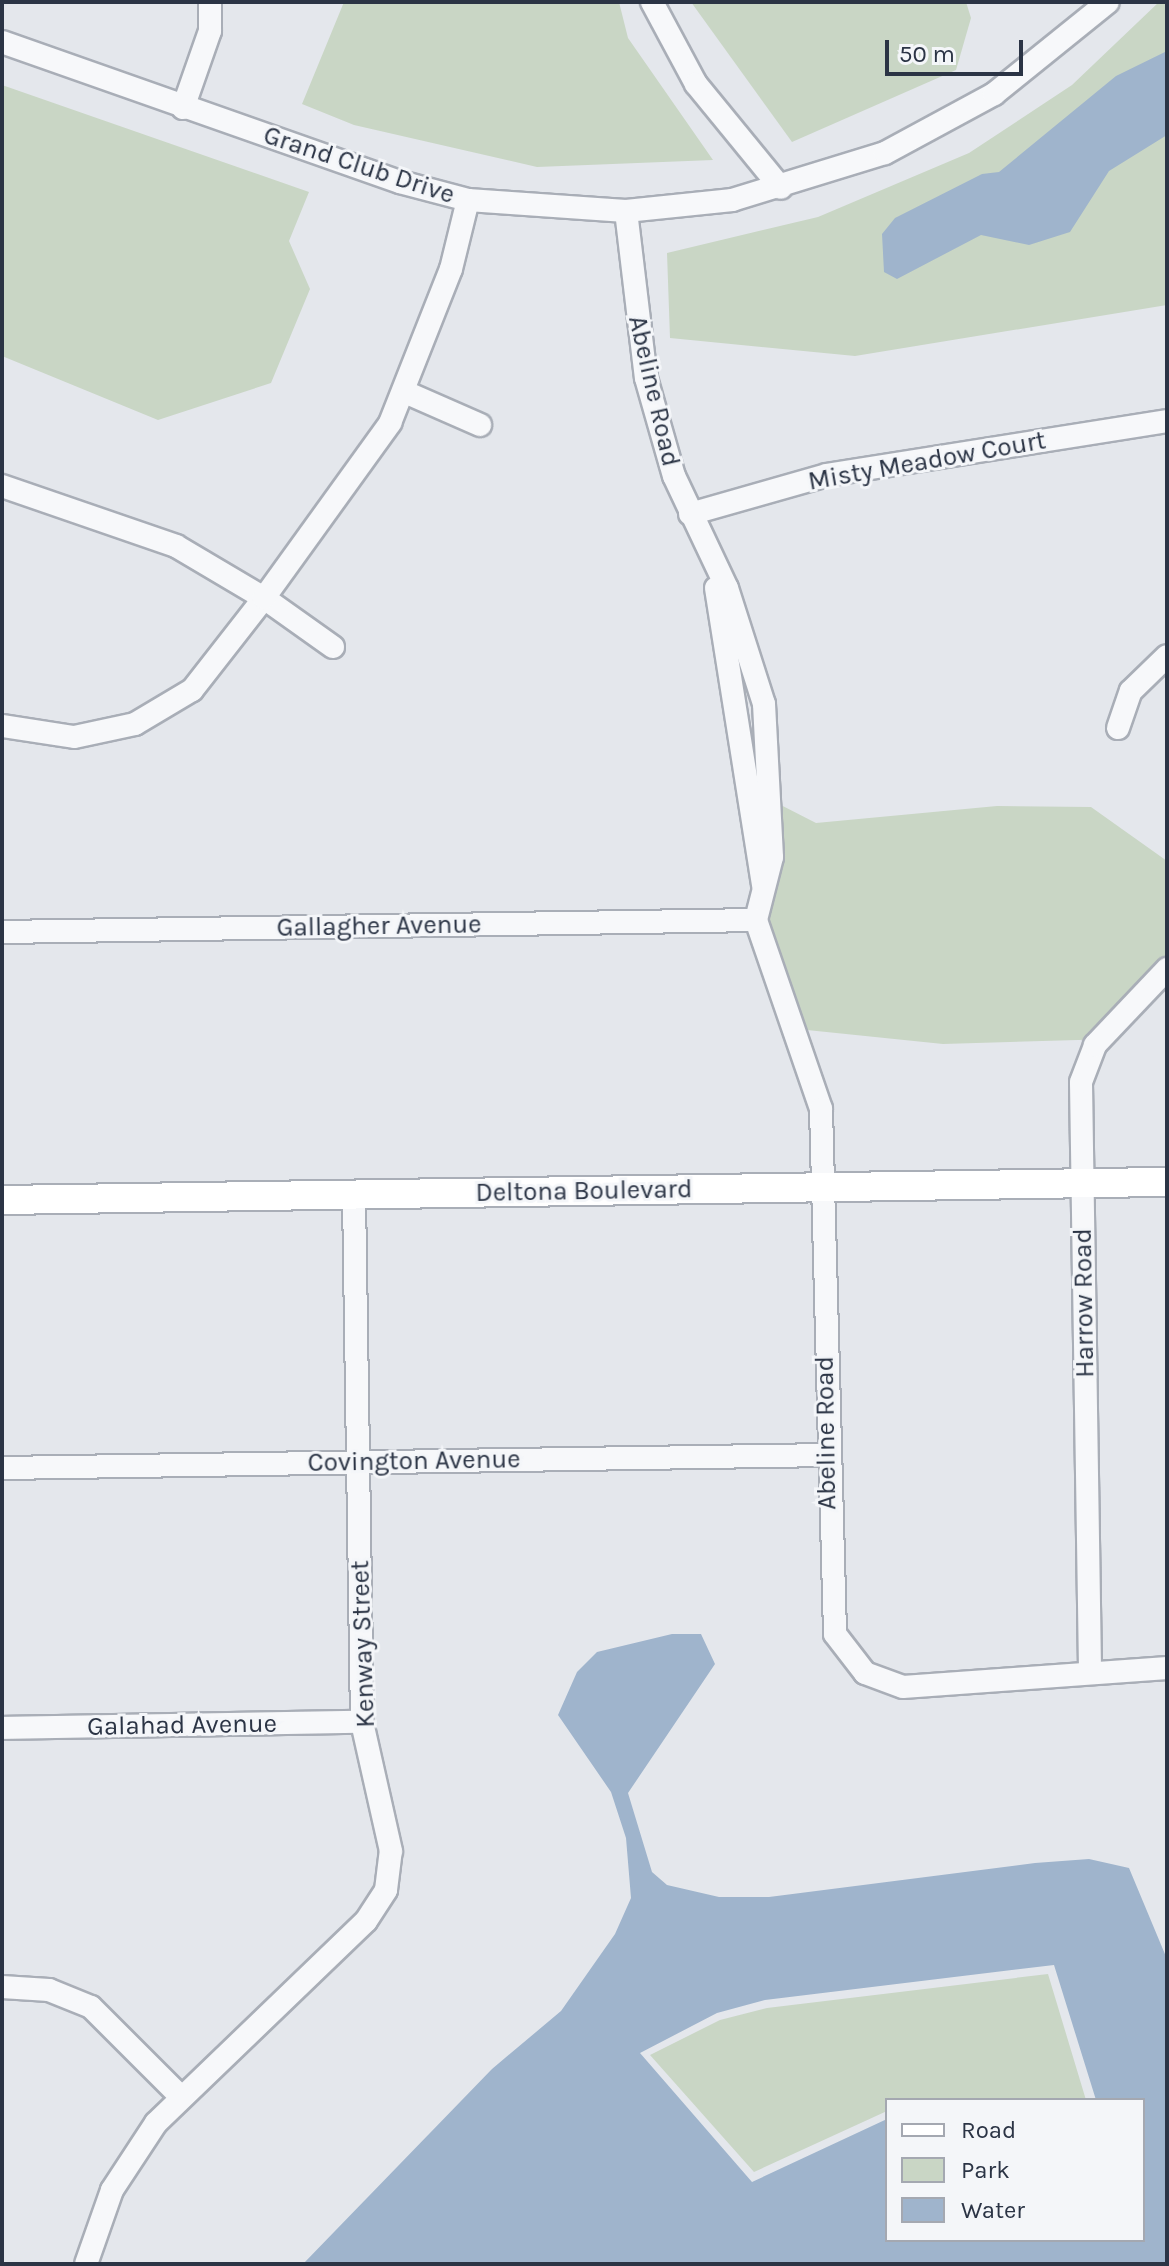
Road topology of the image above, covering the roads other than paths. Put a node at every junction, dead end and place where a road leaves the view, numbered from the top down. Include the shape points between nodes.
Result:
1 (210, 2) edge
2 (652, 2) edge
3 (1108, 2) edge
4 (2, 42) edge
5 (183, 108) junction
6 (781, 188) junction
7 (468, 200) junction
8 (626, 211) junction
9 (405, 392) junction
10 (1167, 421) edge
11 (480, 425) dead end
12 (2, 486) edge
13 (690, 514) junction
14 (264, 598) junction
15 (333, 647) dead end
16 (1167, 656) edge
17 (2, 726) edge
18 (1118, 728) dead end
19 (756, 920) junction
20 (2, 932) edge
21 (1167, 969) edge
22 (1167, 1182) edge
23 (1082, 1184) junction
24 (823, 1187) junction
25 (354, 1194) junction
26 (2, 1200) edge
27 (827, 1455) junction
28 (358, 1462) junction
29 (2, 1468) edge
30 (1167, 1668) edge
31 (1090, 1669) junction
32 (362, 1722) junction
33 (2, 1728) edge
34 (2, 1987) edge
35 (181, 2097) junction
36 (86, 2264) edge

1 - 5 street via 210,31
2 - 6 street via 696,84
3 - 6 street, Grand Club Drive via 1041,61 942,125
4 - 5 street, Grand Club Drive
5 - 7 street, Grand Club Drive
6 - 8 street, Grand Club Drive
7 - 8 street, Grand Club Drive
7 - 9 street via 451,269
8 - 13 street, Abeline Road via 646,378
9 - 11 street
9 - 14 street via 365,467
10 - 13 street, Misty Meadow Court via 827,475
12 - 14 street via 176,546
13 - 19 street, Abeline Road via 754,658 764,704 772,857
14 - 15 street
14 - 17 street via 192,690 135,724 74,737
16 - 18 street via 1131,691
19 - 20 street, Gallagher Avenue
19 - 24 street, Abeline Road via 817,1084
21 - 23 street, Harrow Road via 1086,1063
22 - 23 main road, Deltona Boulevard
23 - 24 main road, Deltona Boulevard
23 - 31 street, Harrow Road
24 - 25 main road, Deltona Boulevard
24 - 27 street, Abeline Road
25 - 26 main road, Deltona Boulevard
25 - 28 street, Kenway Street
27 - 28 street, Covington Avenue
27 - 31 street, Abeline Road via 830,1615 842,1648 865,1673 923,1688
28 - 29 street, Covington Avenue
28 - 32 street, Kenway Street
30 - 31 street, Abeline Road
32 - 33 street, Galahad Avenue
32 - 35 street, Kenway Street via 391,1851 386,1890 366,1921
34 - 35 street via 49,1990 91,2007
35 - 36 street, Kenway Street via 119,2178

